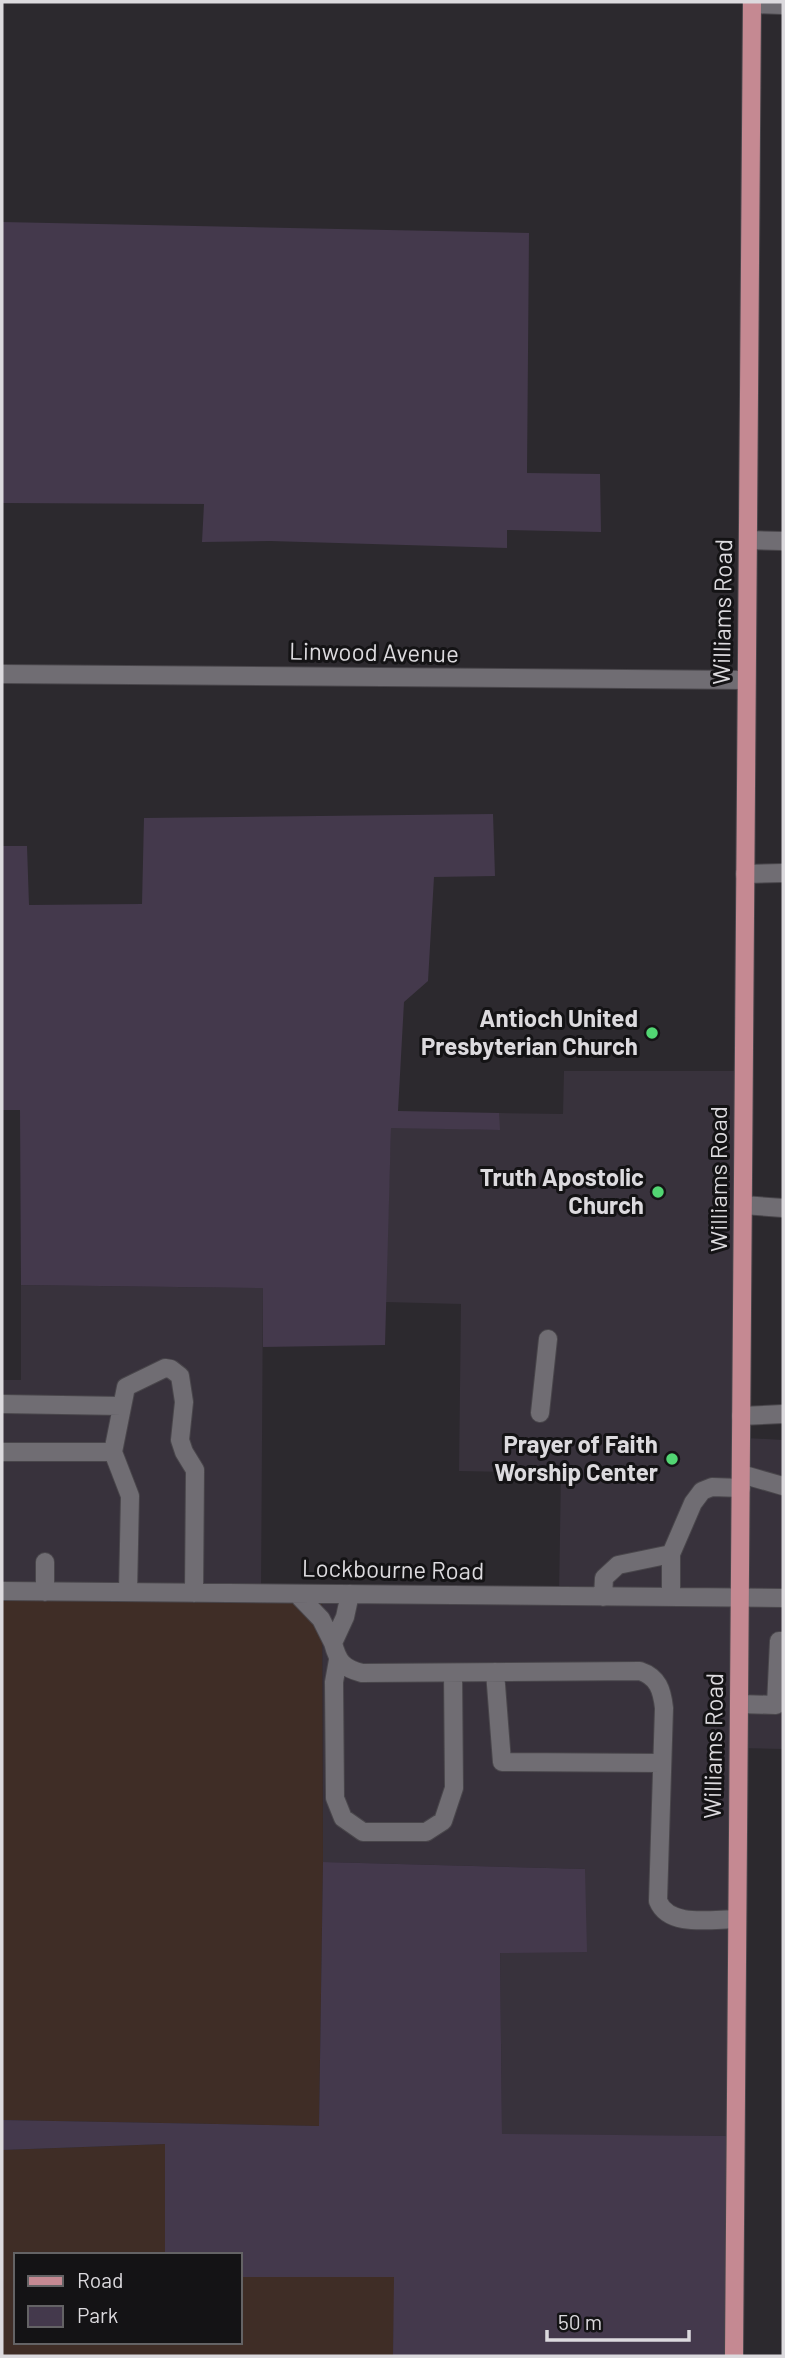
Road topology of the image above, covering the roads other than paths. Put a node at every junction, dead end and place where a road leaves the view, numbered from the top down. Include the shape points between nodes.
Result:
1 (752, 3) edge
2 (783, 5) edge
3 (748, 540) junction
4 (783, 541) edge
5 (2, 674) edge
6 (747, 680) junction
7 (783, 873) edge
8 (745, 874) junction
9 (743, 1205) junction
10 (783, 1208) edge
11 (548, 1339) dead end
12 (2, 1404) edge
13 (121, 1406) junction
14 (540, 1413) dead end
15 (783, 1414) edge
16 (741, 1416) junction
17 (2, 1452) edge
18 (113, 1452) junction
19 (741, 1481) junction
20 (783, 1486) edge
21 (671, 1554) junction
22 (45, 1562) dead end
23 (2, 1591) edge
24 (46, 1592) junction
25 (128, 1592) junction
26 (194, 1592) junction
27 (297, 1594) junction
28 (350, 1594) junction
29 (603, 1597) junction
30 (671, 1597) junction
31 (740, 1598) junction
32 (783, 1598) edge
33 (783, 1641) edge
34 (335, 1652) junction
35 (495, 1672) junction
36 (453, 1673) junction
37 (739, 1704) junction
38 (662, 1763) junction
39 (737, 1919) junction
40 (734, 2356) edge

1 - 2 street
1 - 3 main road, Williams Road
3 - 4 street
3 - 6 main road, Williams Road
5 - 6 street, Linwood Avenue
6 - 8 main road, Williams Road
7 - 8 street
8 - 9 main road, Williams Road
9 - 10 street
9 - 16 main road, Williams Road
11 - 14 street
12 - 13 street
13 - 18 street
13 - 26 street via 126,1387 165,1368 180,1376 184,1402 180,1440 195,1470
15 - 16 street
16 - 19 main road, Williams Road
17 - 18 street
18 - 25 street via 130,1496
19 - 20 street
19 - 21 street via 702,1491
19 - 31 main road, Williams Road
21 - 29 street via 618,1565 604,1578
21 - 30 street
22 - 24 street
23 - 24 street, Lockbourne Road
24 - 25 street, Lockbourne Road
25 - 26 street, Lockbourne Road
26 - 27 street, Lockbourne Road
27 - 28 street, Lockbourne Road
27 - 34 street via 321,1619
28 - 29 street, Lockbourne Road
28 - 34 street
29 - 30 street, Lockbourne Road
30 - 31 street, Lockbourne Road
31 - 32 street, Lockbourne Road
31 - 37 main road, Williams Road
33 - 37 street via 779,1641 776,1705
34 - 36 street via 345,1669 362,1673
34 - 36 street via 335,1798 343,1818 363,1832 426,1832 443,1821 454,1788
35 - 36 street
35 - 38 street via 640,1671 650,1675 662,1695
35 - 38 street via 502,1762
37 - 39 main road, Williams Road
38 - 39 street via 657,1876 662,1910 671,1917
39 - 40 main road, Williams Road

